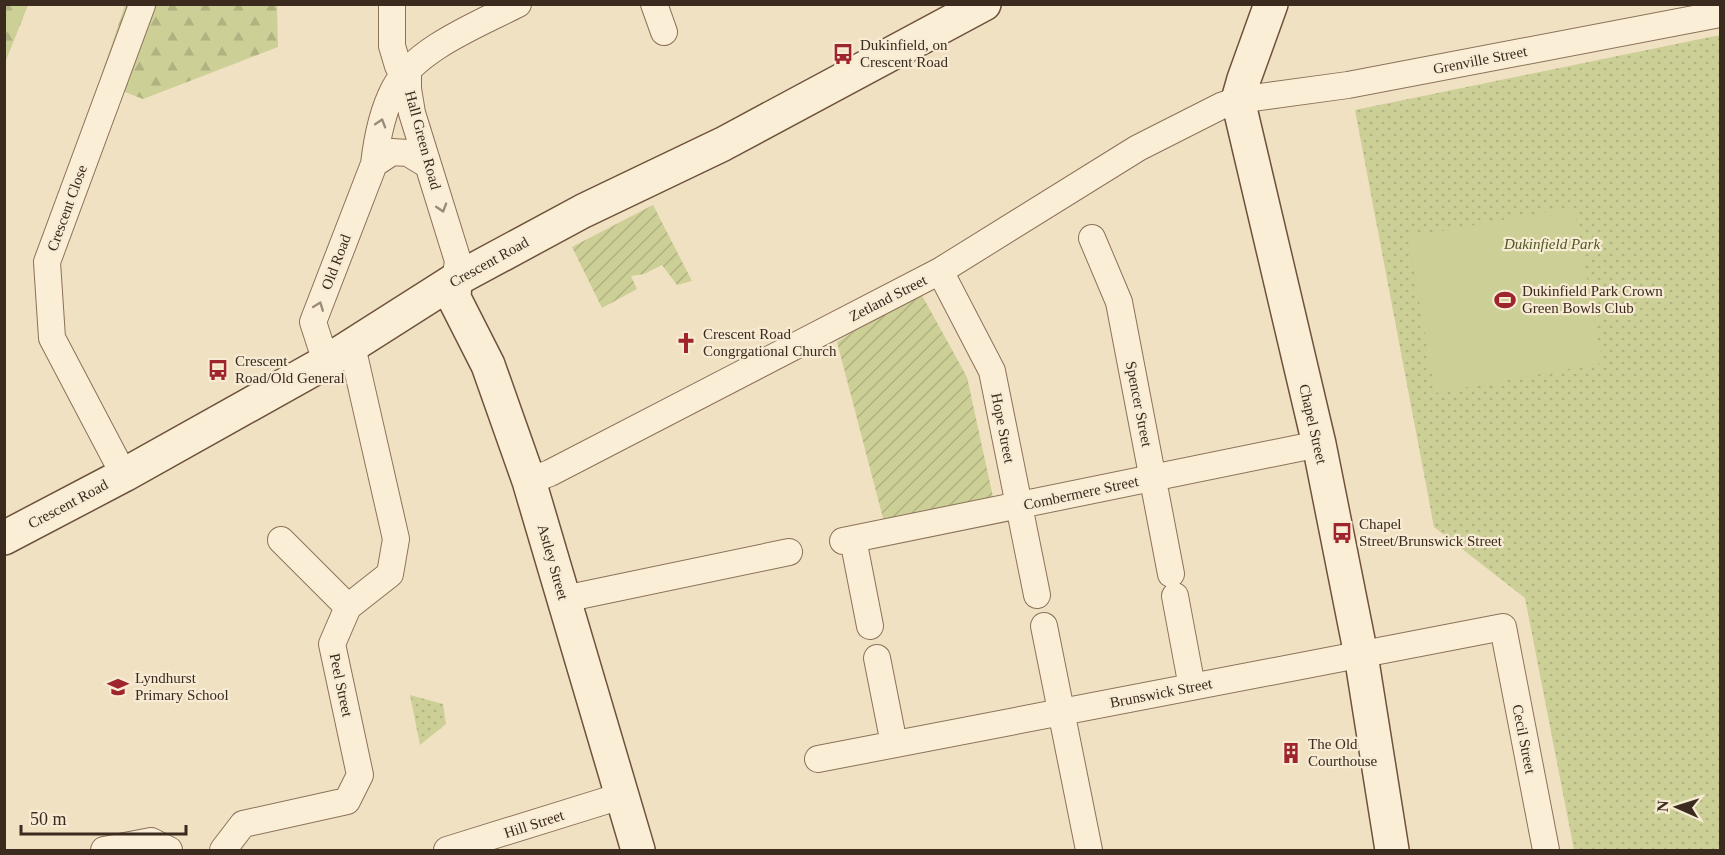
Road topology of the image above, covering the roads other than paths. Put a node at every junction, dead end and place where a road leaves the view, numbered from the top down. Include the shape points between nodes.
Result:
1 (392, 4) edge
2 (518, 4) edge
3 (654, 4) edge
4 (984, 4) edge
5 (142, 5) edge
6 (1269, 6) edge
7 (1678, 13) edge
8 (1720, 14) edge
9 (664, 33) dead end
10 (408, 70) junction
11 (1238, 100) junction
12 (374, 164) junction
13 (428, 165) junction
14 (1092, 238) dead end
15 (940, 271) junction
16 (455, 280) junction
17 (339, 354) junction
18 (1318, 444) junction
19 (124, 475) junction
20 (1153, 478) junction
21 (529, 481) junction
22 (1018, 506) junction
23 (4, 538) edge
24 (281, 540) dead end
25 (789, 552) dead end
26 (1037, 595) dead end
27 (564, 599) junction
28 (348, 608) junction
29 (870, 626) dead end
30 (1044, 626) dead end
31 (1503, 627) joint
32 (1361, 655) junction
33 (877, 658) dead end
34 (1192, 687) junction
35 (1062, 712) junction
36 (894, 744) junction
37 (818, 759) dead end
38 (621, 796) junction
39 (104, 850) edge
40 (169, 850) edge
41 (223, 850) edge
42 (447, 850) edge
43 (638, 850) edge
44 (1089, 850) edge
45 (1392, 850) edge
46 (1546, 850) edge

1 - 10 street, Hall Green Road via 392,46 398,66
2 - 10 street, Old Road via 434,47
3 - 9 street
4 - 16 main road, Crescent Road via 723,144 583,211
5 - 19 street, Crescent Close via 47,262 52,338
6 - 11 main road
7 - 8 street, Grenville Street
7 - 11 street, Grenville Street via 1348,85
12 -> 10 street, Old Road via 386,109
10 - 13 street, Hall Green Road via 412,113
11 - 15 street, Zetland Street via 1138,148
11 - 18 main road, Chapel Street
12 - 13 street via 392,152 408,153
17 -> 12 street, Old Road via 313,322
13 -> 16 street, Hall Green Road via 458,261
14 - 20 street, Spencer Street via 1119,302
15 - 21 street, Zetland Street
15 - 22 street, Hope Street via 992,371
16 - 17 main road, Crescent Road
16 - 21 main road, Astley Street via 454,298 488,365
17 - 19 main road, Crescent Road
17 - 28 street, Peel Street via 396,539 390,574
18 - 20 street, Combermere Street
18 - 32 main road, Chapel Street
19 - 23 main road, Crescent Road
20 - 22 street, Combermere Street
20 - 34 street, Spencer Street
21 - 27 main road, Astley Street
22 - 26 street, Hope Street
22 - 29 street, Combermere Street via 848,540
24 - 28 street
25 - 27 street
27 - 38 main road, Astley Street
28 - 41 street, Peel Street via 332,644 360,775 347,801 243,824
30 - 35 street
31 - 32 street, Brunswick Street
31 - 46 street, Cecil Street
32 - 34 street, Brunswick Street
32 - 45 main road, Chapel Street
33 - 36 street
34 - 35 street, Brunswick Street
35 - 36 street, Brunswick Street
35 - 44 street
36 - 37 street, Brunswick Street
38 - 42 street, Hill Street
38 - 43 main road, Astley Street
39 - 40 street via 151,841

